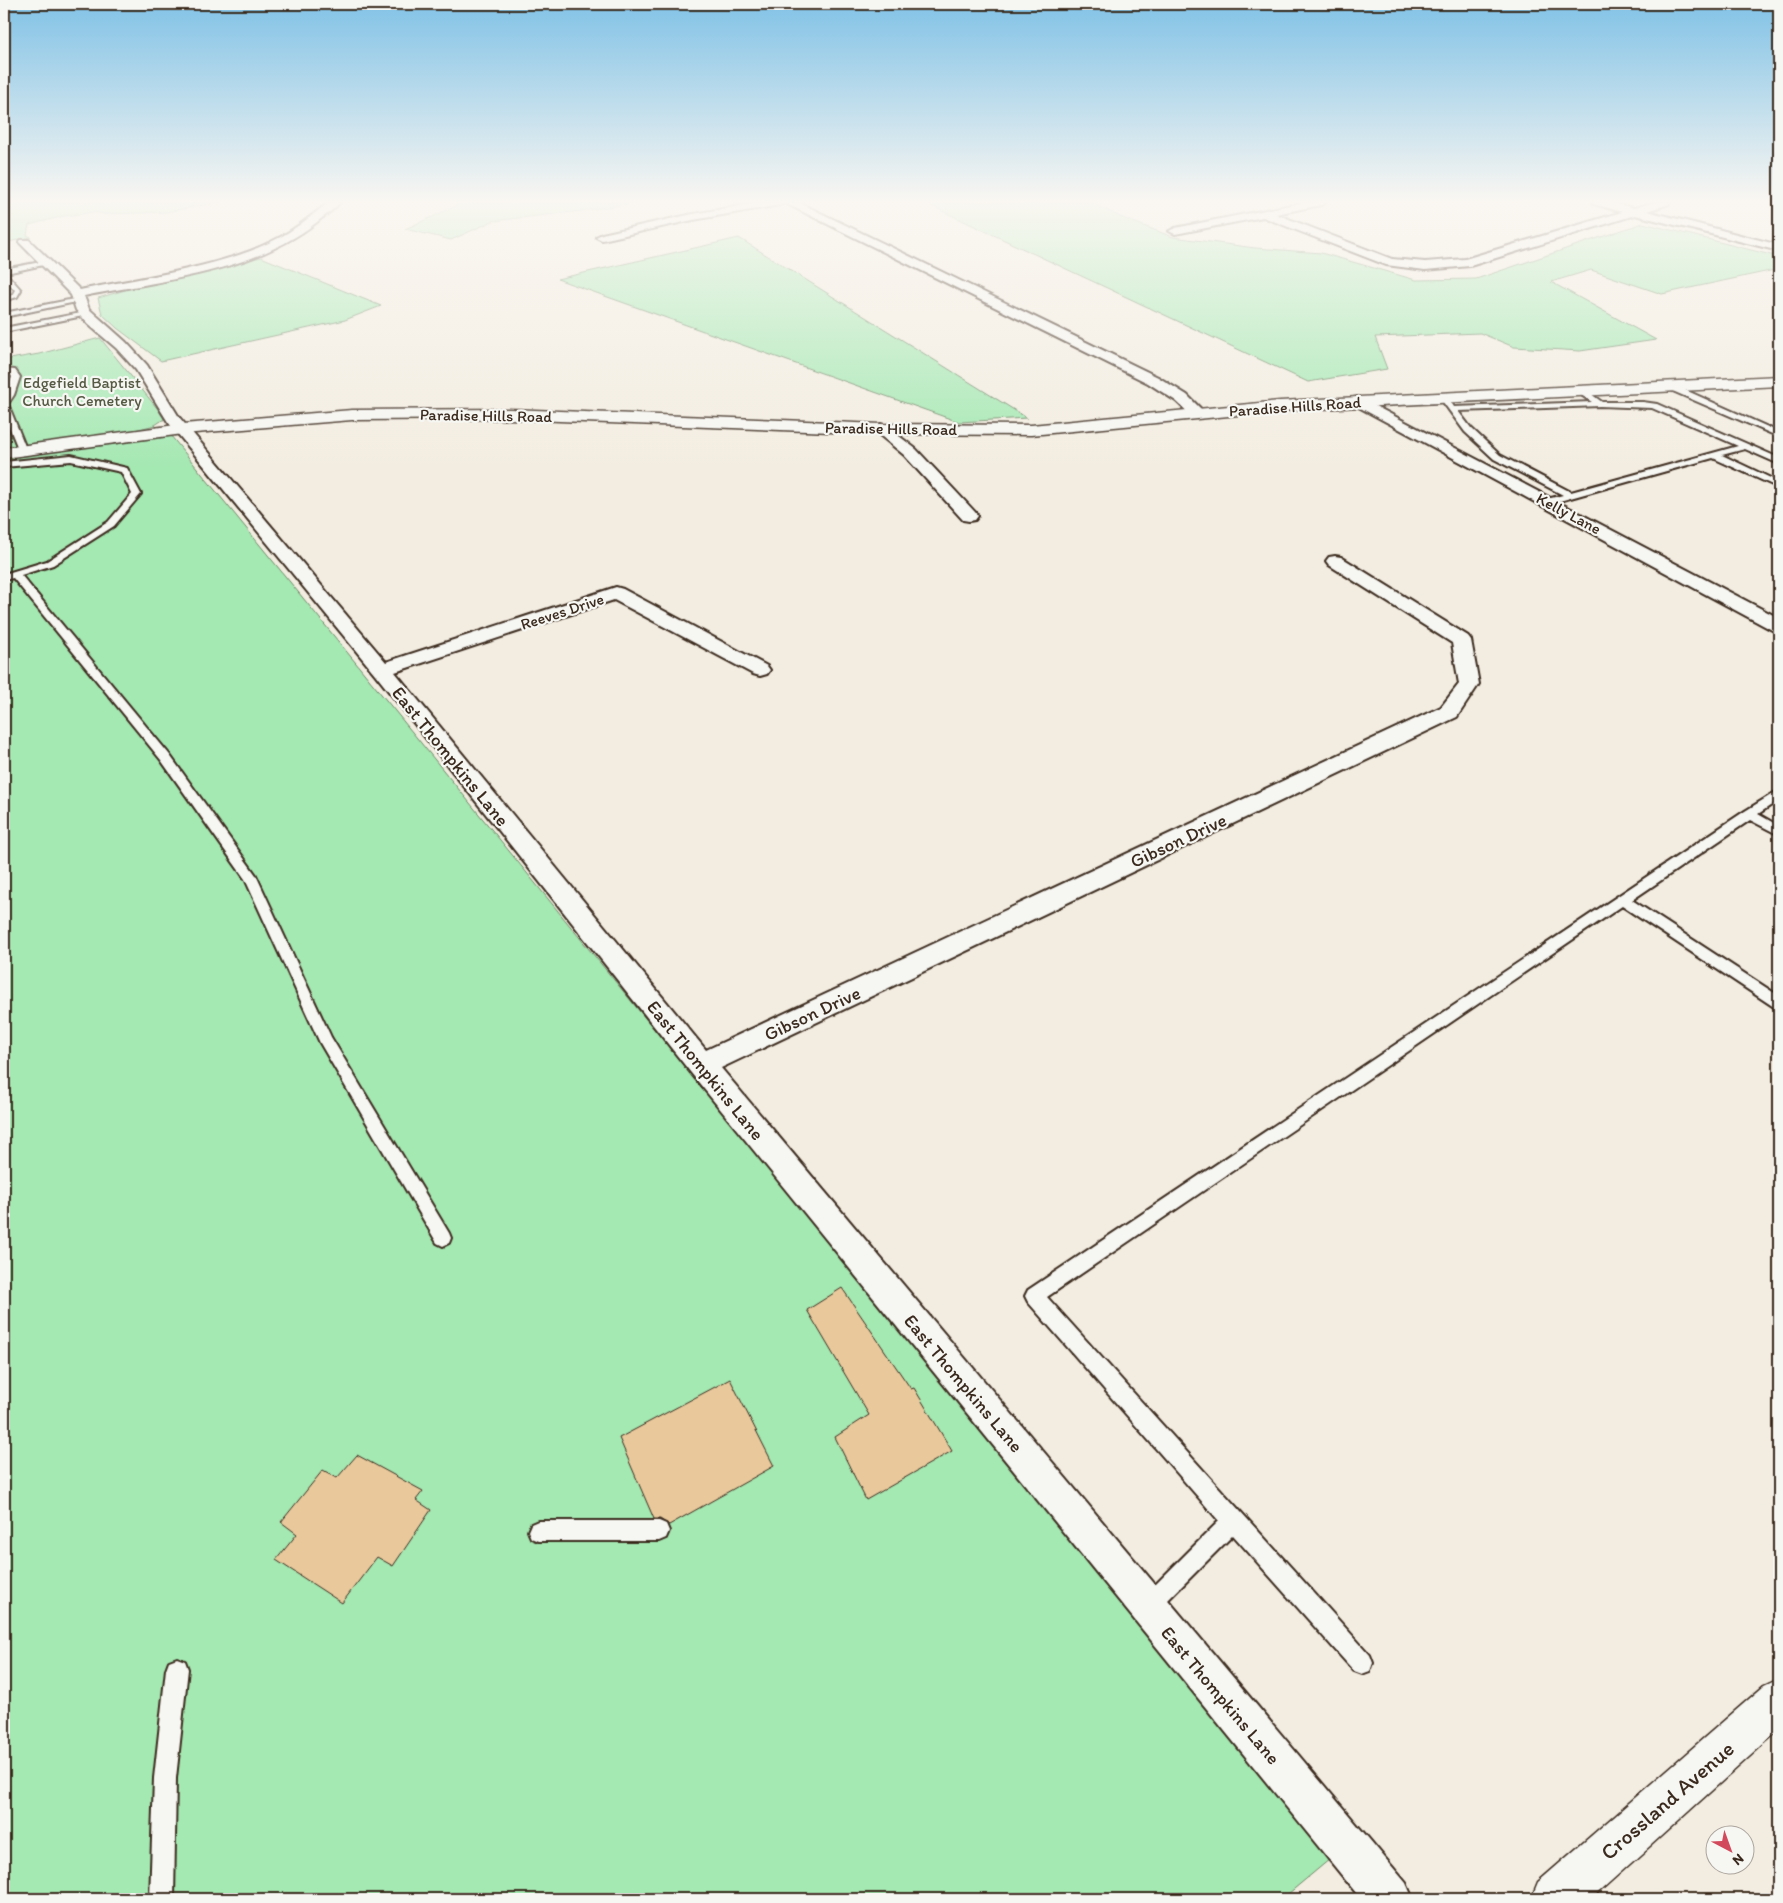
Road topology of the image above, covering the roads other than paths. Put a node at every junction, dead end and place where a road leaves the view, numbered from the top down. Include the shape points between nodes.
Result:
1 (18, 291) edge
2 (72, 291) edge
3 (105, 291) edge
4 (973, 291) edge
5 (78, 297) junction
6 (4, 299) edge
7 (86, 314) junction
8 (4, 316) edge
9 (4, 330) edge
10 (4, 371) edge
11 (1779, 381) edge
12 (1671, 387) junction
13 (1582, 391) junction
14 (1508, 395) junction
15 (1358, 402) junction
16 (4, 404) edge
17 (1448, 404) junction
18 (1600, 404) junction
19 (1520, 406) junction
20 (1198, 414) junction
21 (183, 429) junction
22 (882, 429) junction
23 (1779, 435) edge
24 (1746, 446) junction
25 (23, 451) junction
26 (4, 453) edge
27 (1714, 455) junction
28 (1779, 461) edge
29 (4, 465) edge
30 (1779, 485) edge
31 (1570, 495) junction
32 (1546, 502) junction
33 (969, 516) dead end
34 (1335, 560) dead end
35 (9, 576) edge
36 (1779, 626) edge
37 (382, 670) junction
38 (760, 670) dead end
39 (1779, 794) edge
40 (1750, 814) junction
41 (1779, 831) edge
42 (1622, 900) junction
43 (1779, 1003) edge
44 (701, 1065) junction
45 (443, 1238) dead end
46 (1233, 1522) junction
47 (538, 1531) dead end
48 (659, 1531) dead end
49 (1148, 1606) junction
50 (1362, 1663) dead end
51 (177, 1669) dead end
52 (1779, 1701) edge
53 (162, 1899) edge
54 (1390, 1899) edge
55 (1555, 1899) edge

1 - 6 lane via 15,296
2 - 5 street, East Thompkins Lane
3 - 5 street
4 - 20 street via 1173,391
5 - 7 street, East Thompkins Lane
5 - 8 lane
7 - 9 lane
7 - 21 street, East Thompkins Lane via 142,368 173,419
10 - 16 lane via 12,372 16,377
11 - 12 street, Paradise Hills Road
12 - 13 street, Paradise Hills Road
12 - 23 lane
13 - 14 street, Paradise Hills Road
13 - 18 lane
14 - 17 street, Paradise Hills Road
14 - 19 lane
15 - 17 street, Paradise Hills Road
15 - 20 street, Paradise Hills Road
15 - 32 street, Kelly Lane
16 - 25 lane
17 - 19 lane
17 - 31 lane via 1468,430 1497,457
18 - 19 lane
18 - 24 lane via 1654,406
20 - 22 street, Paradise Hills Road via 1031,430
21 - 22 street, Paradise Hills Road via 352,415 500,414
21 - 25 street, Paradise Hills Road
21 - 37 street, East Thompkins Lane
22 - 33 street via 910,452
24 - 27 lane
24 - 28 lane
25 - 26 street, Paradise Hills Road
27 - 30 lane
27 - 31 lane
29 - 35 lane via 71,458 124,470 137,494 111,524 50,563
31 - 32 lane
32 - 36 street, Kelly Lane
34 - 44 street, Gibson Drive via 1461,640 1469,684 1449,712
35 - 45 lane via 165,757 251,878 325,1039
37 - 38 street, Reeves Drive via 616,593
37 - 44 street, East Thompkins Lane
39 - 40 lane
40 - 41 lane
40 - 42 lane
42 - 43 lane
42 - 46 lane via 1034,1296
44 - 49 street, East Thompkins Lane
46 - 49 lane
46 - 50 lane
47 - 48 lane
49 - 54 street, East Thompkins Lane
51 - 53 lane via 165,1778
52 - 55 street, Crossland Avenue

